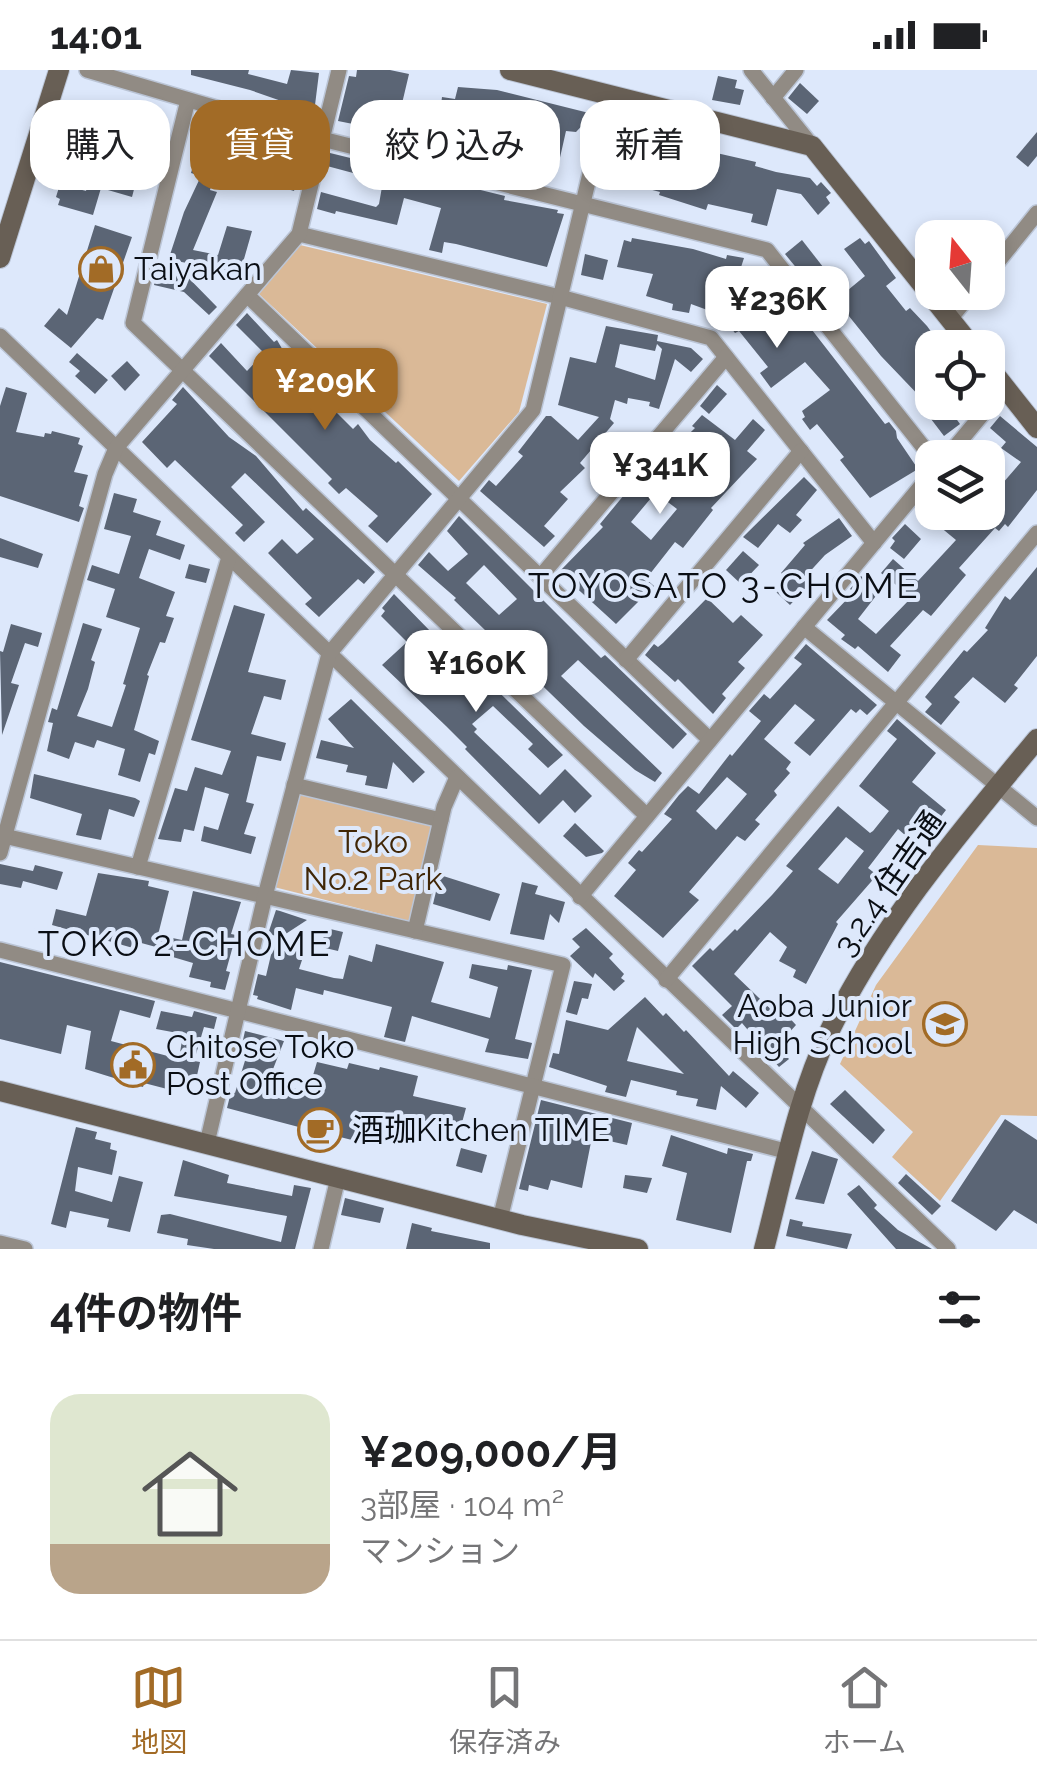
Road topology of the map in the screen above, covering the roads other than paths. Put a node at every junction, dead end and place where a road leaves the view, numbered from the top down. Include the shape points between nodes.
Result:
1 (59, 70) edge
2 (87, 70) edge
3 (338, 70) edge
4 (510, 70) edge
5 (751, 70) edge
6 (796, 70) edge
7 (608, 95) junction
8 (773, 98) junction
9 (188, 100) joint
10 (330, 104) edge
11 (330, 141) edge
12 (812, 146) junction
13 (310, 190) edge
14 (582, 203) junction
15 (1037, 213) edge
16 (299, 234) junction
17 (1005, 253) edge
18 (0, 258) edge
19 (247, 295) junction
20 (560, 297) junction
21 (957, 310) edge
22 (950, 319) junction
23 (959, 330) edge
24 (0, 336) edge
25 (726, 357) junction
26 (183, 370) junction
27 (1005, 388) edge
28 (977, 420) edge
29 (1037, 428) edge
30 (918, 440) edge
31 (961, 440) edge
32 (116, 448) junction
33 (801, 451) junction
34 (915, 494) edge
35 (458, 499) junction
36 (1037, 534) edge
37 (874, 543) junction
38 (229, 557) junction
39 (395, 575) junction
40 (540, 577) junction
41 (804, 627) junction
42 (329, 654) junction
43 (626, 660) junction
44 (898, 704) junction
45 (1037, 739) edge
46 (710, 740) junction
47 (457, 777) junction
48 (294, 785) junction
49 (998, 786) junction
50 (647, 816) junction
51 (1037, 818) edge
52 (441, 820) junction
53 (2, 841) edge
54 (138, 867) junction
55 (265, 896) junction
56 (580, 897) junction
57 (415, 931) junction
58 (0, 950) edge
59 (666, 980) junction
60 (238, 1011) junction
61 (531, 1086) junction
62 (0, 1090) edge
63 (802, 1111) junction
64 (207, 1144) junction
65 (790, 1152) junction
66 (338, 1178) junction
67 (500, 1219) junction
68 (0, 1243) edge
69 (25, 1249) edge
70 (322, 1249) edge
71 (638, 1249) edge
72 (764, 1249) edge
73 (948, 1249) edge

1 - 18 street
2 - 9 street
3 - 10 street
4 - 7 street
5 - 8 street
6 - 8 street
7 - 12 street
7 - 14 street
8 - 12 street
9 - 26 street via 133,323
11 - 14 street
12 - 22 street
13 - 16 street
14 - 20 street
14 - 30 street via 767,250
15 - 17 street
16 - 19 street
16 - 20 street
19 - 26 street
19 - 35 street
20 - 25 street via 710,338
20 - 35 street via 533,410
21 - 22 street
22 - 23 street
24 - 32 street
25 - 33 street
25 - 40 street
26 - 32 street
26 - 39 street
27 - 29 street
28 - 31 street
32 - 38 street
32 - 53 street
33 - 37 street
33 - 43 street
34 - 37 street
35 - 39 street
35 - 40 street
36 - 44 street
37 - 41 street
38 - 42 street
38 - 54 street
39 - 42 street
39 - 50 street
40 - 43 street
41 - 44 street
41 - 46 street
42 - 47 street
42 - 48 street
43 - 46 street
44 - 49 street
44 - 59 street
45 - 49 street, 3.2.4 住吉通
46 - 50 street
47 - 52 street
47 - 56 street
48 - 52 street
48 - 55 street
49 - 51 street
49 - 63 street, 3.2.4 住吉通 via 866,964 830,1032
50 - 56 street
52 - 57 street
53 - 54 street
54 - 55 street
55 - 57 street
55 - 60 street
56 - 59 street
57 - 61 street via 563,965
58 - 60 street
59 - 63 street
60 - 61 street
60 - 64 street
61 - 65 street
61 - 67 street
62 - 64 street
63 - 65 street, 3.2.4 住吉通
63 - 73 street
64 - 66 street
65 - 72 street, 3.2.4 住吉通
66 - 67 street
66 - 70 street
67 - 71 street
68 - 69 street

